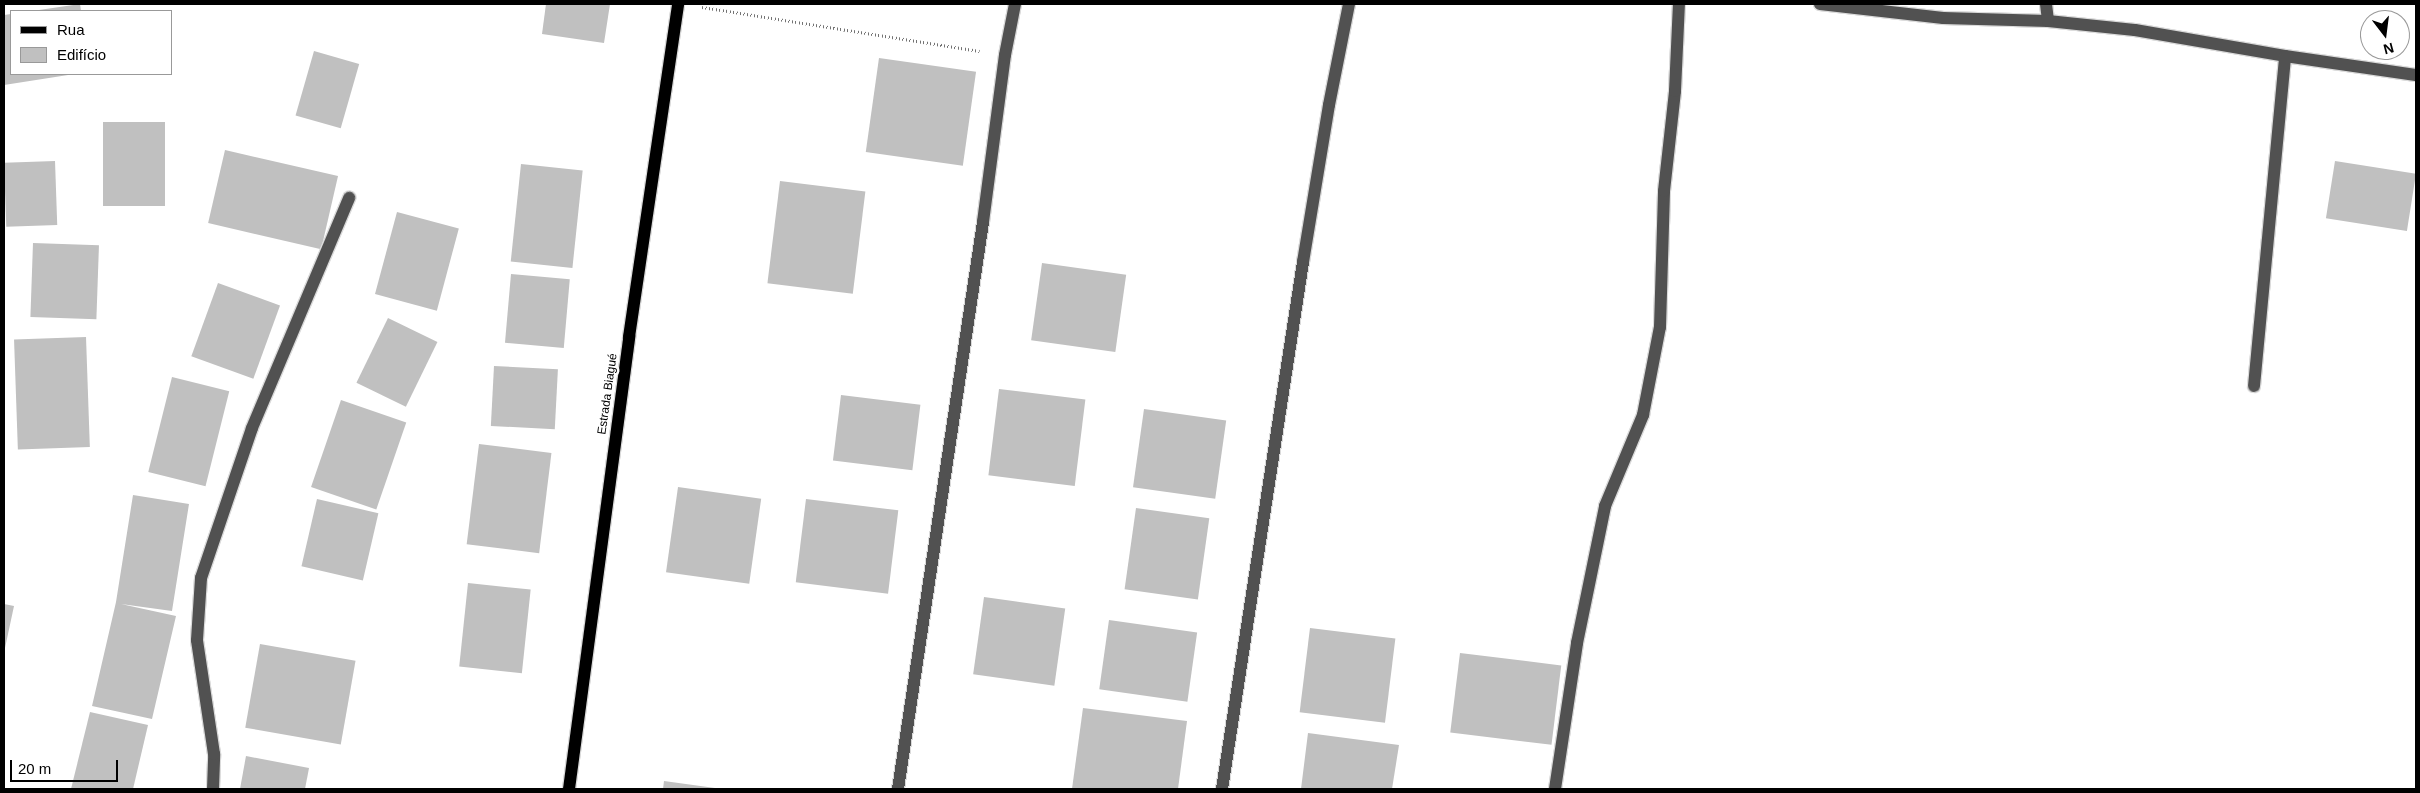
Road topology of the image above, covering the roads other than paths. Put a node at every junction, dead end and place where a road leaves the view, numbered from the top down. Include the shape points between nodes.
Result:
1 (678, 4) edge
2 (1015, 4) edge
3 (1349, 4) edge
4 (1679, 4) edge
5 (1820, 4) edge
6 (2046, 4) edge
7 (2048, 21) junction
8 (2285, 56) junction
9 (2416, 74) edge
10 (350, 198) dead end
11 (2254, 386) dead end
12 (213, 789) edge
13 (569, 789) edge
14 (898, 789) edge
15 (1222, 789) edge
16 (1555, 789) edge

1 - 13 main road, Estrada Biagué
2 - 14 street
3 - 15 street via 1303,262
4 - 16 street via 1675,91 1664,192 1660,327 1643,414 1606,506 1577,643
5 - 7 street via 1943,18
6 - 7 street
7 - 8 street via 2135,30
8 - 9 street
8 - 11 street
10 - 12 street via 252,428 202,578 197,640 214,754

